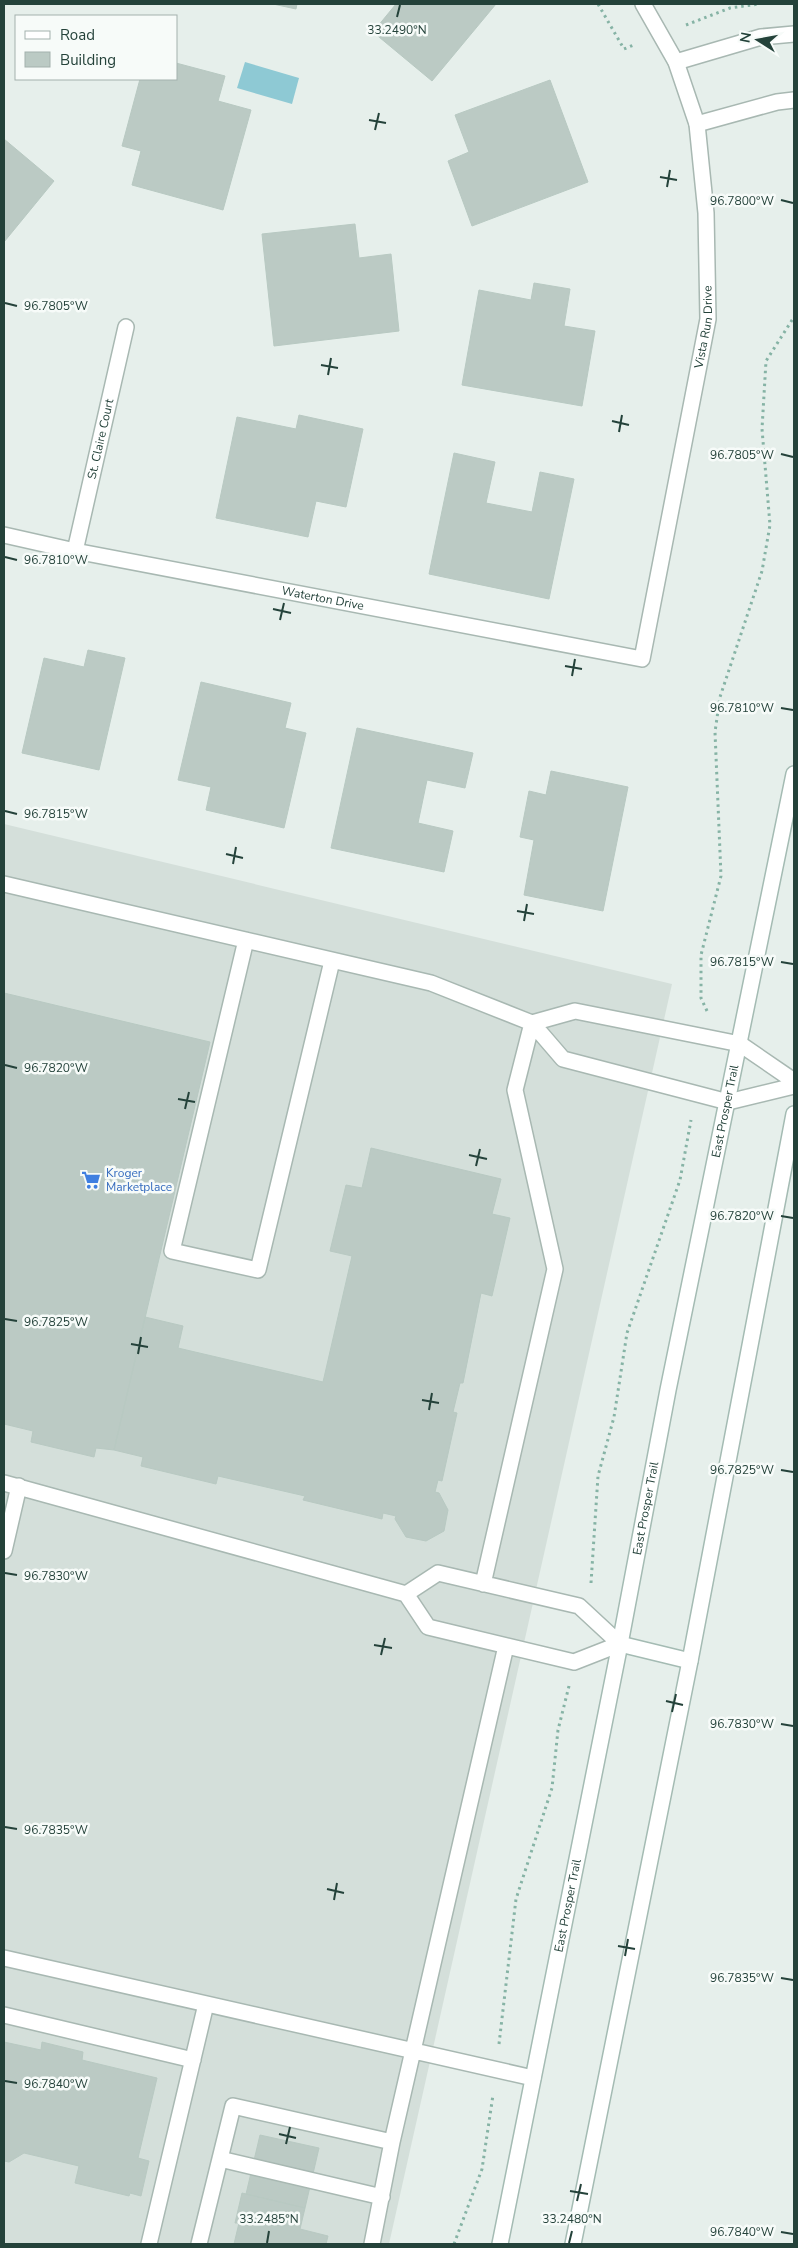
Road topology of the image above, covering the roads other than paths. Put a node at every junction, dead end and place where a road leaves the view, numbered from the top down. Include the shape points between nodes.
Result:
1 (643, 4) edge
2 (794, 34) edge
3 (676, 62) junction
4 (794, 100) edge
5 (697, 124) junction
6 (126, 328) dead end
7 (4, 535) edge
8 (75, 551) junction
9 (642, 659) joint
10 (794, 774) edge
11 (4, 884) edge
12 (246, 940) junction
13 (332, 961) junction
14 (532, 1023) junction
15 (740, 1044) junction
16 (794, 1081) edge
17 (794, 1086) edge
18 (728, 1102) junction
19 (794, 1114) edge
20 (4, 1483) edge
21 (19, 1486) junction
22 (4, 1551) edge
23 (483, 1584) junction
24 (406, 1594) junction
25 (620, 1644) junction
26 (506, 1646) junction
27 (690, 1661) junction
28 (4, 1958) edge
29 (206, 2004) junction
30 (4, 2015) edge
31 (414, 2052) junction
32 (193, 2060) junction
33 (533, 2078) junction
34 (392, 2142) junction
35 (220, 2159) junction
36 (382, 2197) junction
37 (149, 2244) edge
38 (199, 2244) edge
39 (372, 2244) edge
40 (500, 2244) edge
41 (573, 2244) edge

1 - 3 main road, Vista Run Drive
2 - 3 main road via 761,38
3 - 5 main road, Vista Run Drive
4 - 5 main road
5 - 9 main road, Vista Run Drive via 706,213 708,319
6 - 8 main road, St. Claire Court
7 - 8 main road, Waterton Drive
8 - 9 main road, Waterton Drive
10 - 15 main road, East Prosper Trail
11 - 12 main road
12 - 13 main road
12 - 13 main road via 172,1251 258,1270
13 - 14 main road via 431,983
14 - 15 main road via 576,1010
14 - 18 main road via 563,1059
14 - 23 main road via 515,1090 555,1269
15 - 16 main road
15 - 18 main road, East Prosper Trail
17 - 18 main road
18 - 25 main road, East Prosper Trail via 668,1390
19 - 27 main road
20 - 21 main road
21 - 22 main road
21 - 24 main road
23 - 24 main road via 438,1573
23 - 25 main road via 579,1606
24 - 26 main road via 428,1627
25 - 26 main road via 574,1662
25 - 27 main road
25 - 33 main road, East Prosper Trail
26 - 31 main road
27 - 41 main road
28 - 29 main road
29 - 31 main road
29 - 32 main road
30 - 32 main road
31 - 33 main road
31 - 34 main road
32 - 37 main road
33 - 40 main road, East Prosper Trail
34 - 35 main road via 233,2106
34 - 36 main road
35 - 36 main road
35 - 38 main road
36 - 39 main road

